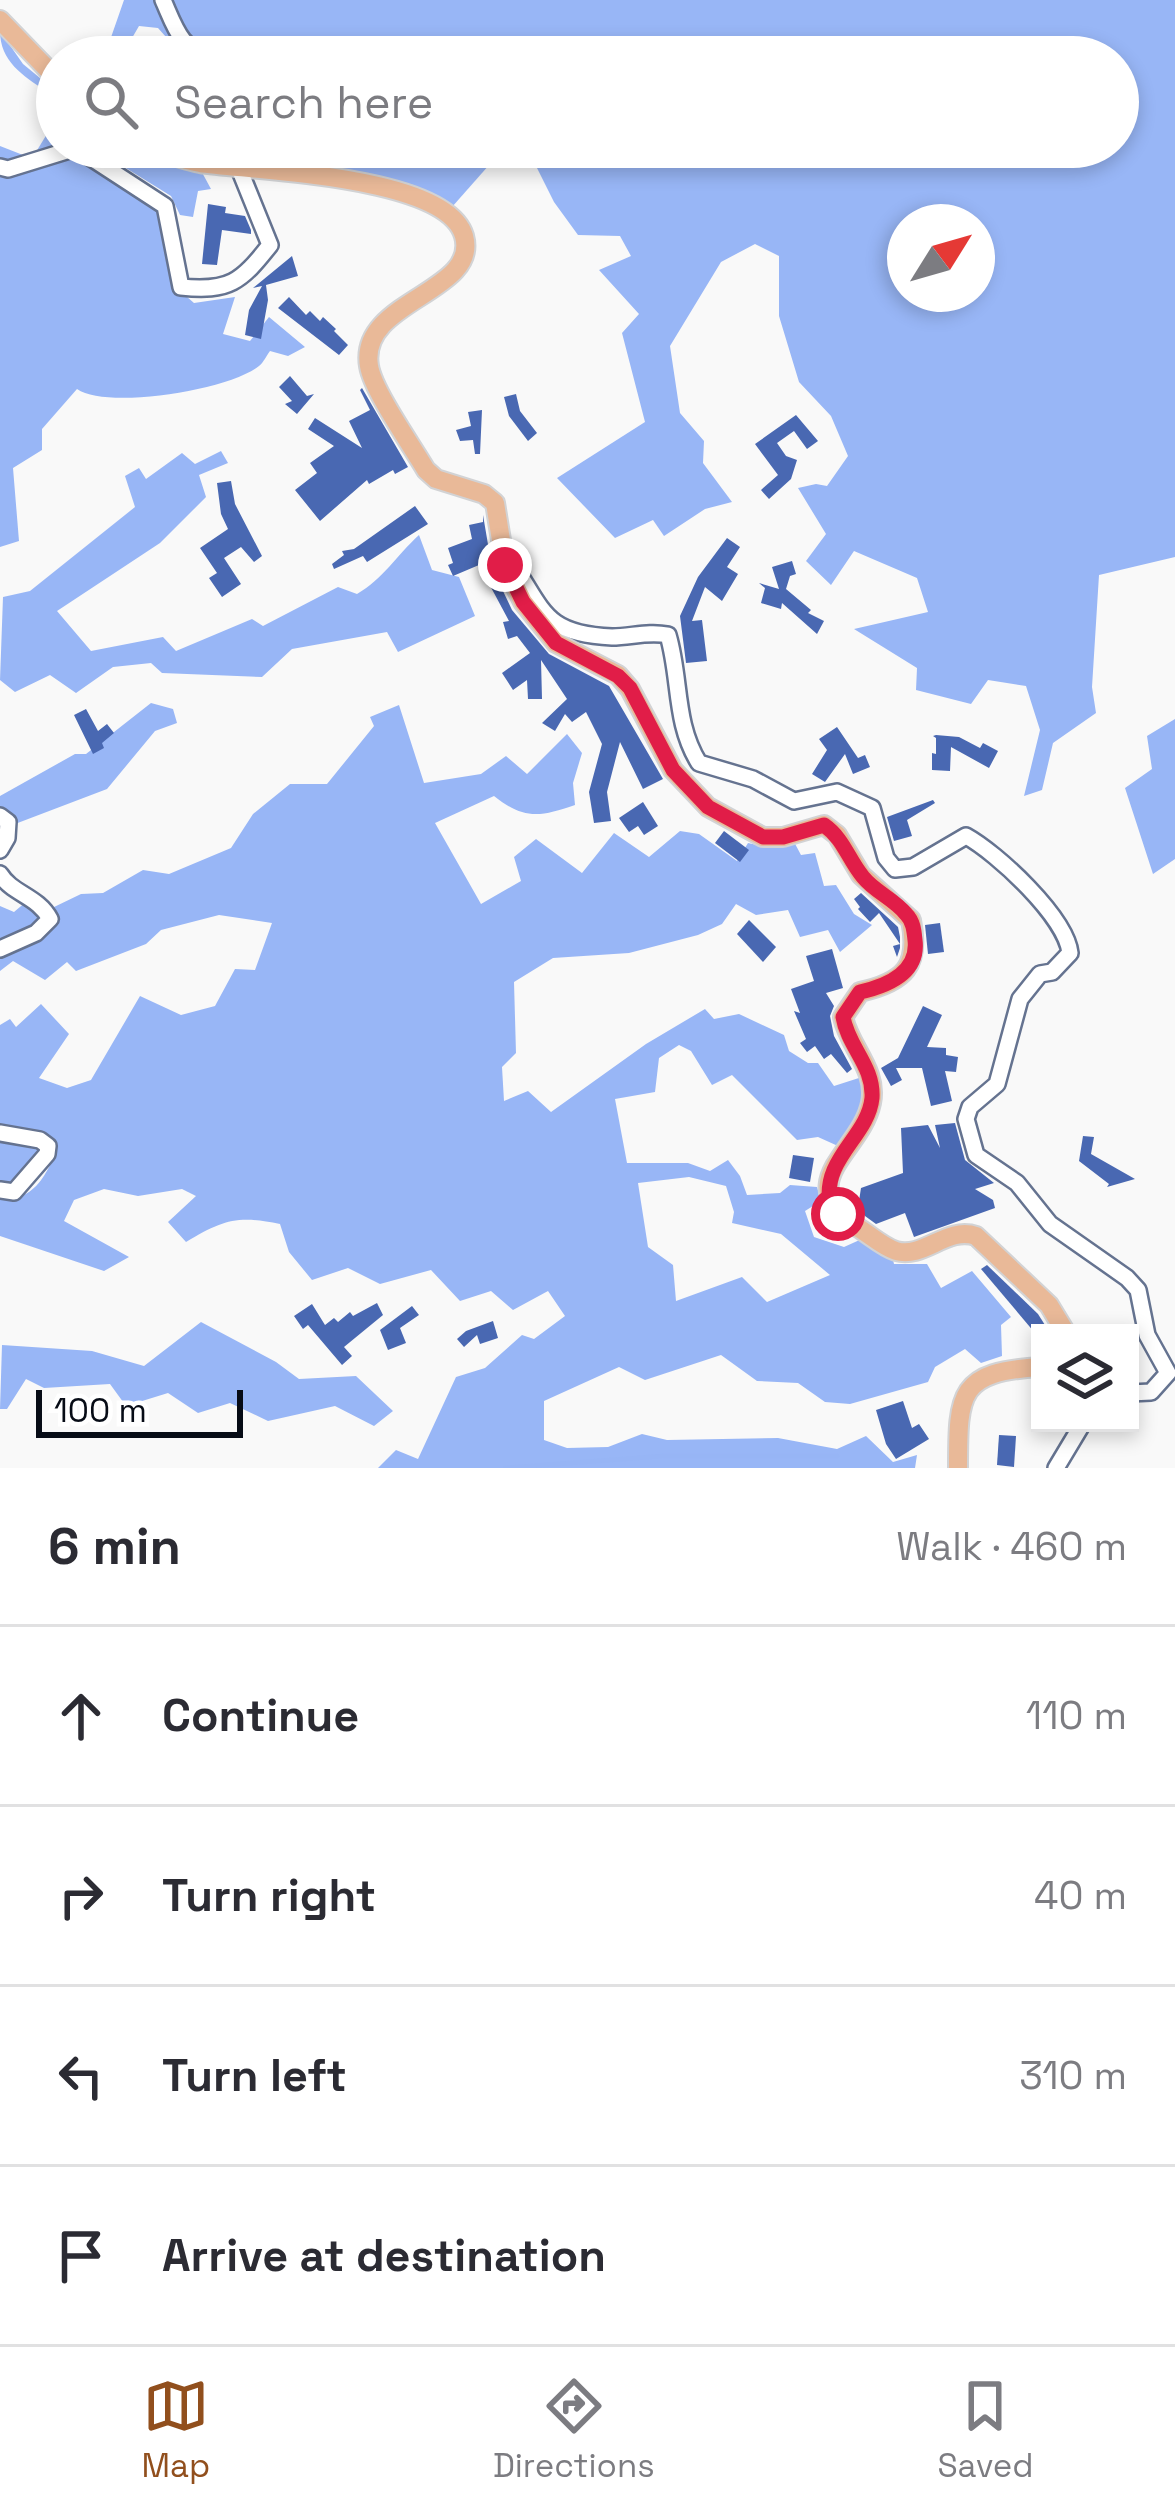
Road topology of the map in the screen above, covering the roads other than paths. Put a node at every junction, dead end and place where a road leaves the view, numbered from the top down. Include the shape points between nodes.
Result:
1 (163, 0) edge
2 (0, 20) edge
3 (179, 36) edge
4 (36, 57) edge
5 (36, 161) edge
6 (0, 167) edge
7 (112, 168) edge
8 (239, 168) edge
9 (250, 168) edge
10 (502, 550) junction
11 (0, 816) edge
12 (0, 850) edge
13 (0, 874) edge
14 (0, 950) edge
15 (0, 1133) edge
16 (0, 1190) edge
17 (1060, 1324) edge
18 (1031, 1368) edge
19 (1139, 1393) edge
20 (1078, 1432) edge
21 (958, 1468) edge
22 (1056, 1468) edge

1 - 3 street
2 - 4 main road
5 - 6 street
7 - 8 street via 165,206 181,286 213,290 248,274 270,245
9 - 10 main road via 406,194 438,205 463,230 460,265 402,306 380,329 368,361 426,470 495,503
10 - 17 main road via 523,602 556,643 630,688 673,770 708,807 763,837 824,825 874,890 911,920 912,965 860,992 843,1017 867,1067 871,1106 830,1176 830,1204 895,1251 976,1236
10 - 19 street via 562,630 668,635 679,714 699,763 794,801 854,797 872,808 895,868 913,867 966,836 1057,920 1070,953 1020,999 997,1084 966,1119 976,1155 1138,1290 1168,1373 1151,1392
11 - 12 street via 8,822
13 - 14 street via 50,919
15 - 16 street via 48,1146 14,1192
18 - 21 main road via 974,1381 962,1404
20 - 22 street

